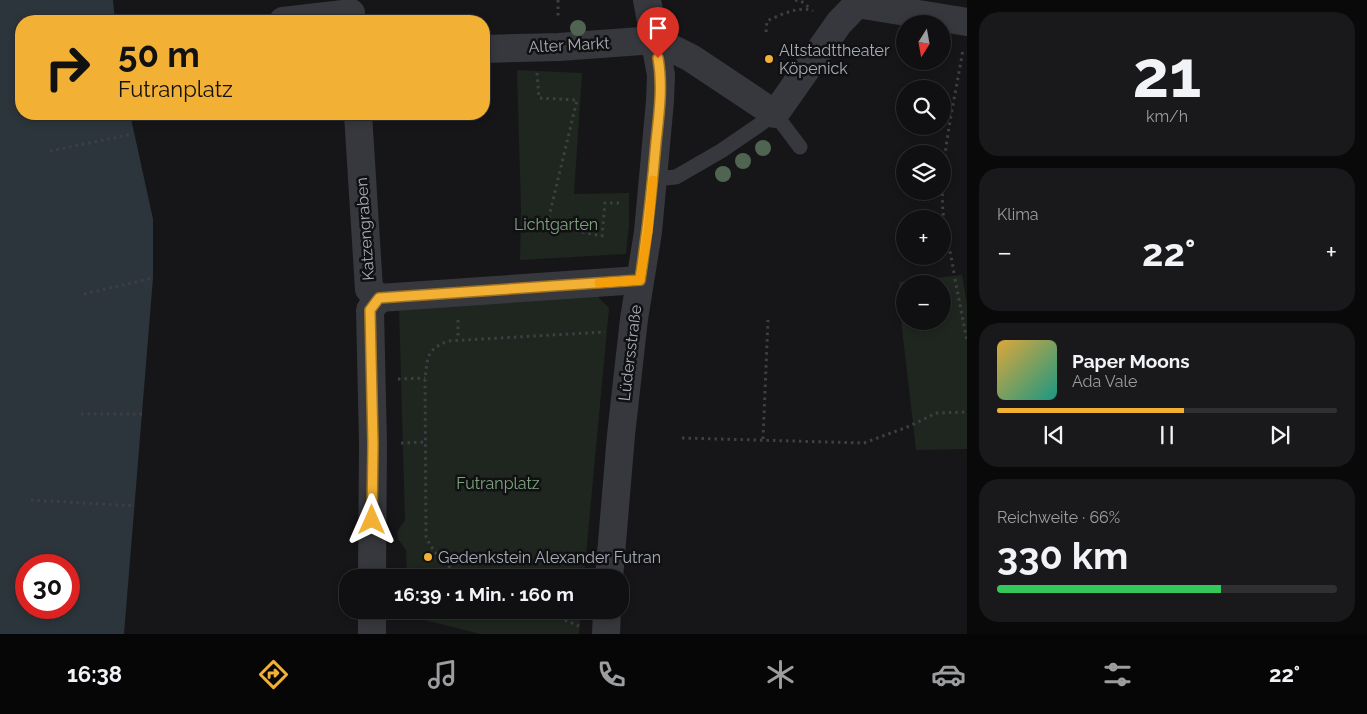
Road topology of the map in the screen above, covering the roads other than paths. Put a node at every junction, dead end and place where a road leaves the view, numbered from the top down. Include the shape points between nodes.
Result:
1 (647, 0) edge
2 (859, 2) edge
3 (351, 12) edge
4 (328, 15) edge
5 (967, 22) edge
6 (655, 40) junction
7 (490, 49) edge
8 (774, 114) junction
9 (358, 120) edge
10 (800, 146) dead end
11 (653, 179) junction
12 (640, 280) junction
13 (379, 298) junction
14 (372, 569) edge
15 (610, 569) edge
16 (372, 619) edge
17 (601, 619) edge
18 (594, 631) edge
19 (372, 634) edge

1 - 6 street
2 - 5 street
2 - 8 street via 836,27
3 - 4 street
6 - 7 street, Alter Markt
6 - 8 street, Alter Markt via 692,58
6 - 11 street, Lüdersstraße via 661,75
8 - 10 lane
8 - 11 lane via 676,177
9 - 13 street, Katzengraben via 369,289
11 - 12 street, Lüdersstraße
12 - 13 street
12 - 15 street, Lüdersstraße via 621,435
13 - 14 street, Katzengraben via 370,310
16 - 19 street
17 - 18 street

